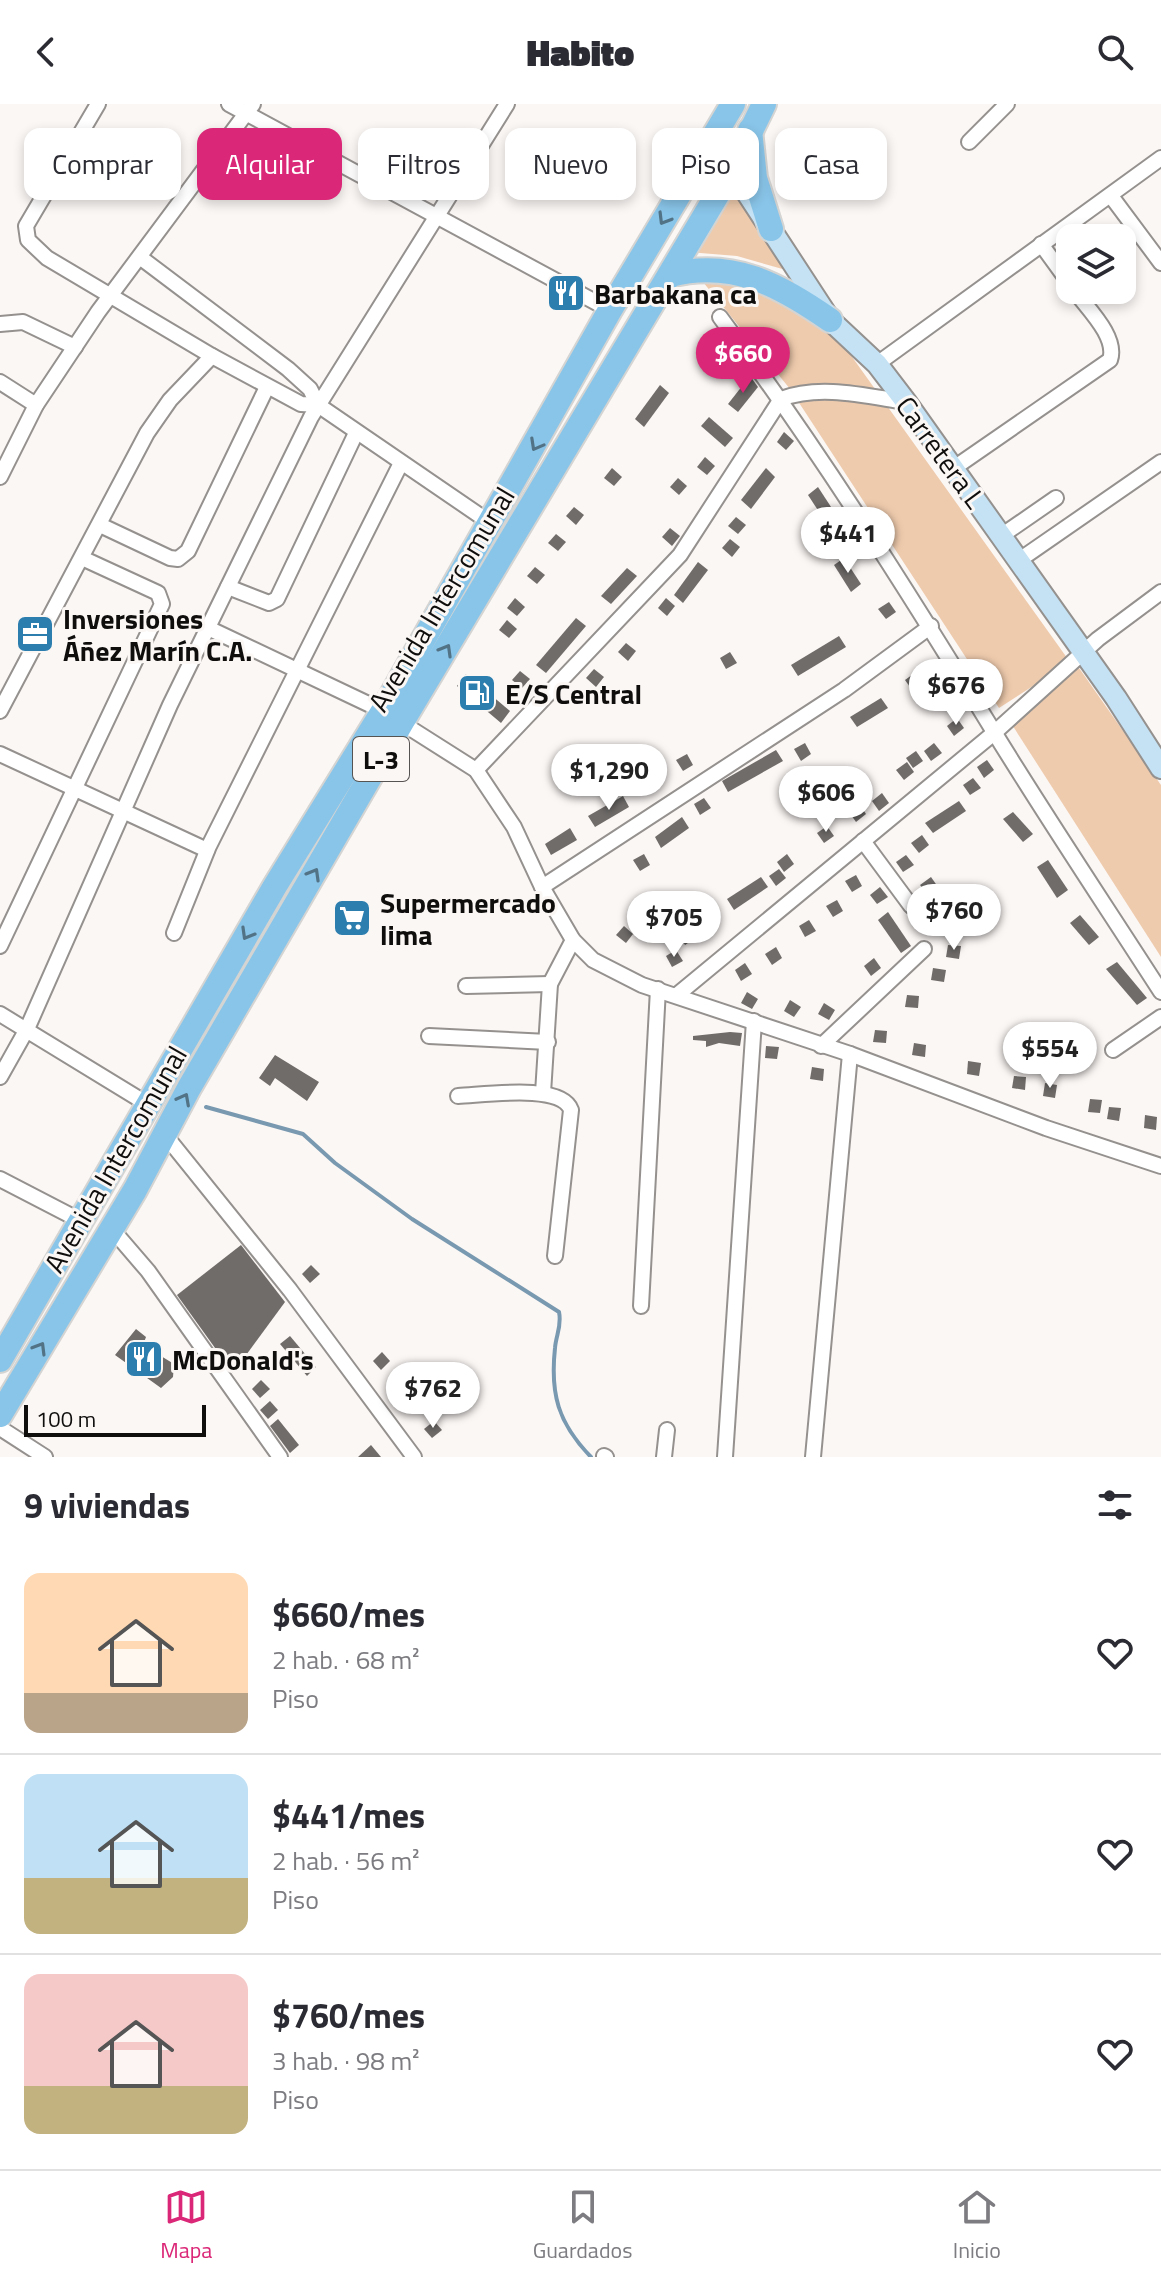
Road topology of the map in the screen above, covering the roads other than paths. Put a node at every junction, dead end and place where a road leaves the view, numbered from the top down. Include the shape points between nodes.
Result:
1 (98, 104) edge
2 (229, 104) edge
3 (507, 104) edge
4 (733, 104) edge
5 (764, 104) edge
6 (1007, 104) edge
7 (250, 109) edge
8 (719, 128) edge
9 (751, 128) edge
10 (969, 142) dead end
11 (1161, 158) edge
12 (759, 191) edge
13 (1111, 196) junction
14 (676, 200) edge
15 (714, 200) edge
16 (752, 200) edge
17 (439, 218) junction
18 (771, 229) junction
19 (1041, 244) junction
20 (141, 258) junction
21 (1161, 263) edge
22 (1056, 265) edge
23 (670, 275) junction
24 (111, 294) junction
25 (1084, 304) edge
26 (610, 310) junction
27 (720, 317) dead end
28 (830, 320) junction
29 (4, 323) edge
30 (0, 337) edge
31 (75, 347) junction
32 (212, 356) junction
33 (877, 364) junction
34 (0, 382) edge
35 (267, 387) junction
36 (781, 399) junction
37 (906, 402) junction
38 (36, 405) junction
39 (318, 405) junction
40 (356, 433) junction
41 (1161, 462) edge
42 (401, 463) junction
43 (954, 468) junction
44 (0, 477) edge
45 (1056, 498) dead end
46 (492, 524) junction
47 (100, 525) junction
48 (1001, 536) junction
49 (82, 558) junction
50 (1018, 561) junction
51 (228, 587) junction
52 (1161, 592) edge
53 (931, 626) junction
54 (208, 628) junction
55 (1084, 652) junction
56 (297, 672) junction
57 (0, 711) edge
58 (393, 717) junction
59 (994, 733) junction
60 (0, 754) edge
61 (1161, 768) edge
62 (476, 770) junction
63 (74, 788) junction
64 (124, 811) junction
65 (863, 841) junction
66 (207, 850) junction
67 (542, 887) junction
68 (911, 906) dead end
69 (174, 933) dead end
70 (573, 940) junction
71 (0, 946) edge
72 (924, 949) dead end
73 (550, 984) junction
74 (466, 986) dead end
75 (658, 989) junction
76 (1161, 992) edge
77 (677, 995) junction
78 (0, 1014) edge
79 (1161, 1017) edge
80 (754, 1021) junction
81 (27, 1029) junction
82 (429, 1036) dead end
83 (548, 1042) junction
84 (821, 1046) junction
85 (1113, 1050) dead end
86 (850, 1054) junction
87 (0, 1077) edge
88 (543, 1093) junction
89 (458, 1096) dead end
90 (149, 1105) junction
91 (165, 1135) junction
92 (1161, 1166) edge
93 (0, 1179) edge
94 (81, 1221) junction
95 (111, 1228) junction
96 (555, 1256) dead end
97 (641, 1306) dead end
98 (0, 1360) edge
99 (0, 1415) edge
100 (0, 1428) edge
101 (667, 1430) dead end
102 (45, 1457) edge
103 (280, 1457) edge
104 (414, 1457) edge
105 (664, 1457) edge
106 (725, 1457) edge
107 (813, 1457) edge

1 - 24 street via 25,232 47,258
2 - 7 street
3 - 17 street
4 - 8 main road, Avenida Intercomunal / L-3
5 - 9 main road, Avenida Intercomunal / L-3
6 - 10 street
7 - 17 street
7 - 20 street
11 - 13 street
12 - 18 main road
13 - 19 street
13 - 21 street
14 -> 26 main road, Avenida Intercomunal / L-3
15 - 23 main road, Avenida Intercomunal / L-3
16 - 18 street, Carretera L
17 - 26 street
17 - 39 street
18 - 28 street, Carretera L
19 - 22 street
19 - 33 street
20 - 24 street
20 - 39 street via 288,369 310,389
23 - 28 main road via 705,270 752,276 784,288
58 -> 23 main road, Avenida Intercomunal / L-3
24 - 31 street
24 - 32 street
25 - 43 street via 1110,339 1110,360
26 -> 46 main road, Avenida Intercomunal / L-3
27 - 36 street
28 - 33 street, Carretera L
29 - 30 street
29 - 31 street via 23,322
31 - 38 street
32 - 35 street
32 - 47 street via 147,433
33 - 37 street, Carretera L
34 - 38 street
35 - 39 street via 301,404
35 - 47 street via 182,556 170,558
36 - 37 street via 798,393 835,393
36 - 53 street
36 - 62 street via 680,555
37 - 43 street, Carretera L
38 - 44 street
39 - 40 street
39 - 51 street
40 - 42 street
40 - 51 street via 277,599 269,603
41 - 50 street
42 - 46 street
42 - 56 street
43 - 48 street, Carretera L
45 - 48 street
46 - 58 main road, Avenida Intercomunal / L-3
47 - 49 street
48 - 50 street, Carretera L
49 - 57 street
49 - 63 street via 158,593 162,600
50 - 55 street, Carretera L
51 - 54 street
52 - 55 street
53 - 59 street
53 - 67 street via 844,690
54 - 56 street
54 - 64 street
55 - 59 street
55 - 61 street, Carretera L
56 - 58 street
56 - 66 street
58 - 62 street
58 -> 90 main road, Avenida Intercomunal / L-3 via 275,886
91 -> 58 main road, Avenida Intercomunal / L-3
59 - 65 street
59 - 76 street
60 - 63 street
62 - 67 street via 514,827
63 - 64 street
63 - 71 street
64 - 66 street
64 - 81 street
65 - 68 street
65 - 77 street
66 - 69 street
67 - 70 street
70 - 73 street
70 - 75 street via 593,960
72 - 84 street
73 - 74 street
73 - 83 street
75 - 77 street
75 - 97 street
77 - 80 street
78 - 81 street
79 - 85 street
80 - 84 street
80 - 106 street
81 - 87 street
81 - 90 street
82 - 83 street
83 - 88 street
84 - 86 street
86 - 92 street
86 - 107 street
88 - 89 street
88 - 96 street via 563,1097 571,1110
90 - 94 main road, Avenida Intercomunal / L-3
91 - 95 main road, Avenida Intercomunal / L-3
91 - 104 street via 290,1290
93 - 94 street
94 - 98 main road, Avenida Intercomunal / L-3
99 -> 95 main road, Avenida Intercomunal / L-3
95 - 103 street via 148,1271
100 - 102 street
101 - 105 street

